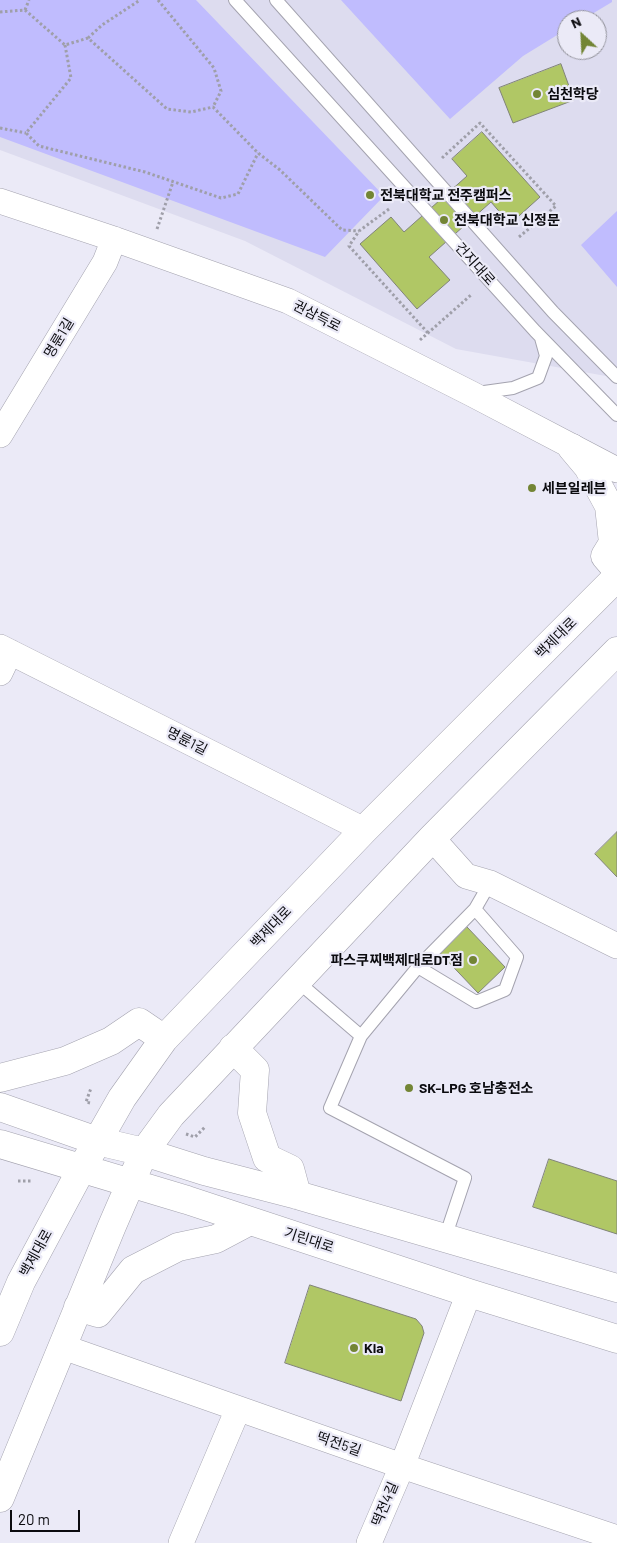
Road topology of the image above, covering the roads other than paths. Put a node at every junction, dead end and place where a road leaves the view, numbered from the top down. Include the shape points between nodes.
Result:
1 (234, 0) edge
2 (276, 0) edge
3 (0, 201) edge
4 (114, 239) junction
5 (542, 338) junction
6 (617, 377) edge
7 (472, 394) junction
8 (617, 415) edge
9 (0, 435) edge
10 (572, 448) junction
11 (617, 470) edge
12 (617, 570) edge
13 (617, 577) edge
14 (617, 651) edge
15 (3, 657) edge
16 (364, 830) junction
17 (432, 838) junction
18 (490, 883) junction
19 (475, 909) junction
20 (617, 946) edge
21 (418, 967) junction
22 (297, 981) junction
23 (361, 1036) junction
24 (164, 1039) junction
25 (233, 1048) junction
26 (0, 1078) edge
27 (0, 1106) edge
28 (97, 1141) junction
29 (0, 1144) edge
30 (144, 1152) junction
31 (82, 1168) junction
32 (131, 1183) junction
33 (297, 1195) junction
34 (250, 1221) junction
35 (445, 1238) junction
36 (8, 1286) edge
37 (617, 1288) edge
38 (469, 1293) junction
39 (78, 1307) junction
40 (0, 1332) edge
41 (617, 1339) edge
42 (63, 1347) junction
43 (238, 1409) junction
44 (402, 1466) junction
45 (0, 1498) edge
46 (577, 1535) edge
47 (617, 1538) edge
48 (181, 1543) edge
49 (369, 1543) edge

1 - 5 lane, 건지대로
2 - 6 lane, 건지대로 via 529,286
3 - 4 street, 권삼득로
4 - 7 street, 권삼득로 via 288,301
4 - 9 street, 명륜1길 via 105,262
5 - 7 lane via 546,356 538,378 513,388
5 - 8 lane, 건지대로
7 - 10 street, 권삼득로
10 - 11 street, 권삼득로
10 - 12 street via 588,467 609,506 613,543 605,556
13 - 16 street, 백제대로
14 - 17 street
15 - 16 street, 명륜1길
16 - 24 street, 백제대로
17 - 18 street via 466,876
17 - 22 street
18 - 19 lane
18 - 20 street
19 - 21 lane
19 - 21 lane via 517,957 505,990 476,1002
21 - 23 lane
22 - 23 lane
22 - 25 street
23 - 35 lane via 330,1108 465,1178
24 - 26 street via 139,1022 111,1041 66,1061
24 - 28 street, 백제대로 via 122,1098
25 - 30 street via 171,1115
25 - 33 street via 255,1070 252,1113 268,1158 290,1169
27 - 28 street
28 - 30 street
28 - 31 street, 백제대로
29 - 31 street, 기린대로
30 - 32 street
30 - 33 street
31 - 32 street, 기린대로
31 - 36 street, 백제대로 via 21,1282
32 - 34 street, 기린대로
32 - 39 street
33 - 35 street
34 - 38 street, 기린대로
34 - 39 street via 216,1239 178,1248 133,1270 98,1313
35 - 37 street
36 - 40 street, 백제대로
38 - 41 street, 기린대로
38 - 44 street, 떡전4길
39 - 42 street
42 - 43 street, 떡전5길
42 - 45 street
43 - 44 street, 떡전5길
43 - 48 street
44 - 46 street, 떡전5길
44 - 49 street, 떡전4길
46 - 47 street, 떡전5길

